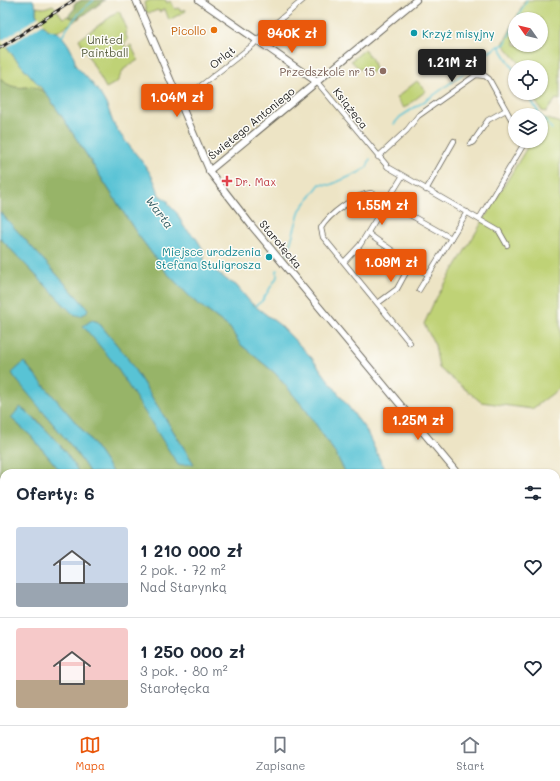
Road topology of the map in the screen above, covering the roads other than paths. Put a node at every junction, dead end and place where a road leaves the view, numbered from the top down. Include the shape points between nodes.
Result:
1 (136, 0) edge
2 (199, 0) edge
3 (303, 0) edge
4 (416, 0) edge
5 (257, 41) junction
6 (315, 83) junction
7 (180, 102) junction
8 (506, 110) junction
9 (508, 114) edge
10 (454, 141) dead end
11 (470, 144) dead end
12 (521, 148) edge
13 (378, 157) junction
14 (209, 170) junction
15 (402, 177) junction
16 (426, 190) junction
17 (388, 202) junction
18 (467, 212) junction
19 (479, 219) junction
20 (368, 233) junction
21 (451, 238) junction
22 (507, 245) dead end
23 (344, 262) junction
24 (410, 267) junction
25 (428, 275) junction
26 (420, 290) dead end
27 (378, 303) junction
28 (410, 343) dead end
29 (454, 469) edge

1 - 7 street, Starołęcka
2 - 5 street, Książęca
3 - 5 street, Orląt
4 - 6 street, Świętego Antoniego
5 - 6 street, Książęca
5 - 7 street, Orląt
6 - 13 street, Książęca
6 - 14 street, Świętego Antoniego
7 - 14 street, Starołęcka
8 - 9 street
8 - 11 street via 488,120
8 - 13 street via 488,78 476,75 418,116
10 - 16 street
12 - 19 street
13 - 15 street, Książęca via 388,168
14 - 29 street, Starołęcka via 244,216
15 - 16 street, Książęca
15 - 17 street
16 - 18 street, Książęca
17 - 20 street
17 - 21 street
17 - 23 street via 368,193 333,213 323,225 320,230 323,237
18 - 19 street, Książęca
18 - 21 street
19 - 22 street, Książęca via 499,231
20 - 23 street
20 - 24 street via 405,259
21 - 25 street
23 - 27 street
24 - 25 street
24 - 27 street via 397,289
25 - 26 street
27 - 28 street

